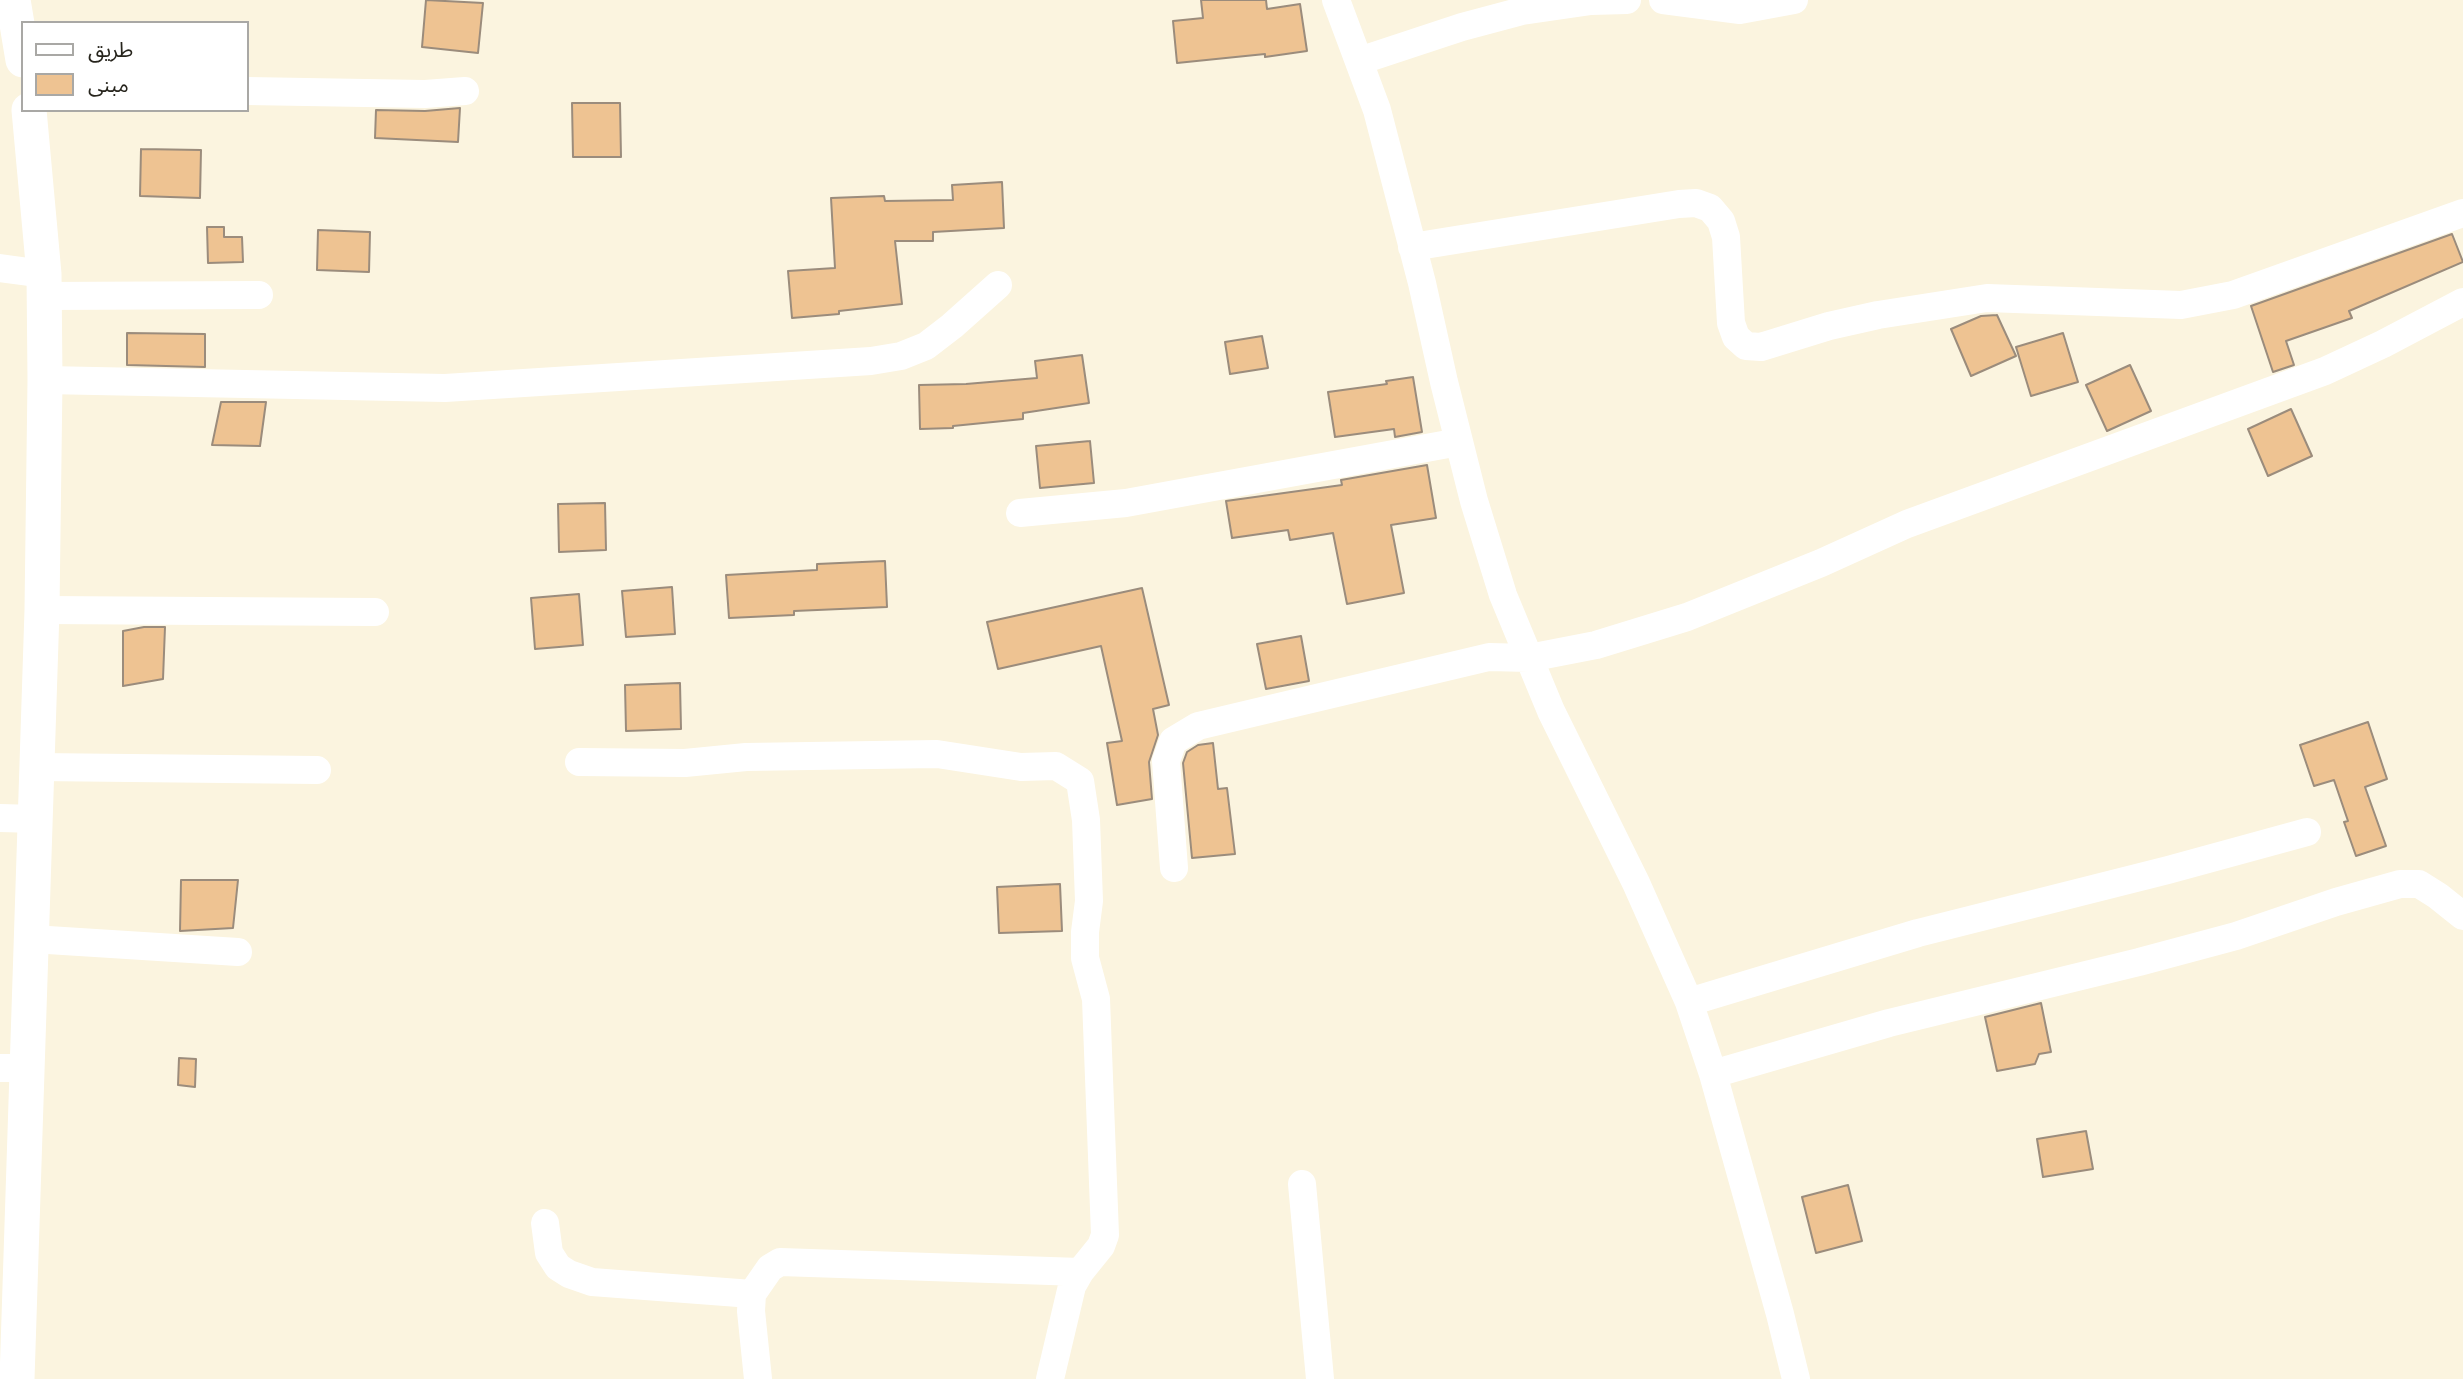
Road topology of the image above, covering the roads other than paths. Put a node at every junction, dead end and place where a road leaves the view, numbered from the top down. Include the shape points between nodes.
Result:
1 (13, 0) edge
2 (1336, 0) edge
3 (1627, 0) edge
4 (1663, 0) edge
5 (1794, 0) edge
6 (21, 48) edge
7 (1359, 61) junction
8 (248, 91) edge
9 (465, 91) dead end
10 (29, 112) edge
11 (2463, 213) edge
12 (1412, 247) junction
13 (0, 268) edge
14 (44, 285) junction
15 (999, 285) dead end
16 (258, 295) dead end
17 (2463, 302) edge
18 (45, 380) junction
19 (1459, 442) junction
20 (1020, 513) dead end
21 (42, 610) junction
22 (375, 612) dead end
23 (1529, 658) junction
24 (579, 762) dead end
25 (37, 767) junction
26 (317, 770) dead end
27 (0, 818) edge
28 (36, 819) junction
29 (2308, 832) dead end
30 (1174, 868) dead end
31 (2463, 916) edge
32 (32, 939) junction
33 (237, 952) dead end
34 (1689, 1002) junction
35 (14, 1068) edge
36 (1713, 1074) junction
37 (1302, 1184) dead end
38 (545, 1223) dead end
39 (1080, 1272) junction
40 (752, 1294) junction
41 (17, 1379) edge
42 (758, 1379) edge
43 (1049, 1379) edge
44 (1320, 1379) edge
45 (1796, 1379) edge

1 - 6 main road
2 - 7 street
3 - 7 street via 1522,11
4 - 5 street via 1740,10
7 - 12 street via 1377,110
8 - 9 street
10 - 14 main road
11 - 12 street via 2233,295 2181,304 1987,298 1878,315 1761,347 1746,346 1736,337 1731,323 1726,237 1710,208 1696,203
12 - 19 street
13 - 14 street
14 - 16 street
14 - 18 main road
15 - 18 street via 926,346 901,356 870,360 445,388
17 - 23 street via 2325,371 1932,514 1687,617 1596,645
18 - 21 main road
19 - 20 street via 1126,503
19 - 23 street via 1503,596
21 - 22 street
21 - 25 main road
23 - 30 street via 1489,657 1198,726 1173,741 1166,761
23 - 34 street
24 - 39 street via 937,754 1021,766 1056,766 1080,781 1089,901 1085,958 1096,999 1105,1235
25 - 26 street
25 - 28 main road
27 - 28 street
28 - 32 main road
29 - 34 street via 1918,933
31 - 36 street via 2419,884 2400,884 2212,942 1901,1020
32 - 33 street
32 - 35 main road
34 - 36 street
35 - 41 main road
36 - 45 street
37 - 44 street
38 - 40 street via 549,1253 569,1275 592,1282
39 - 40 street via 780,1262 770,1268
39 - 43 street via 1072,1286
40 - 42 street

